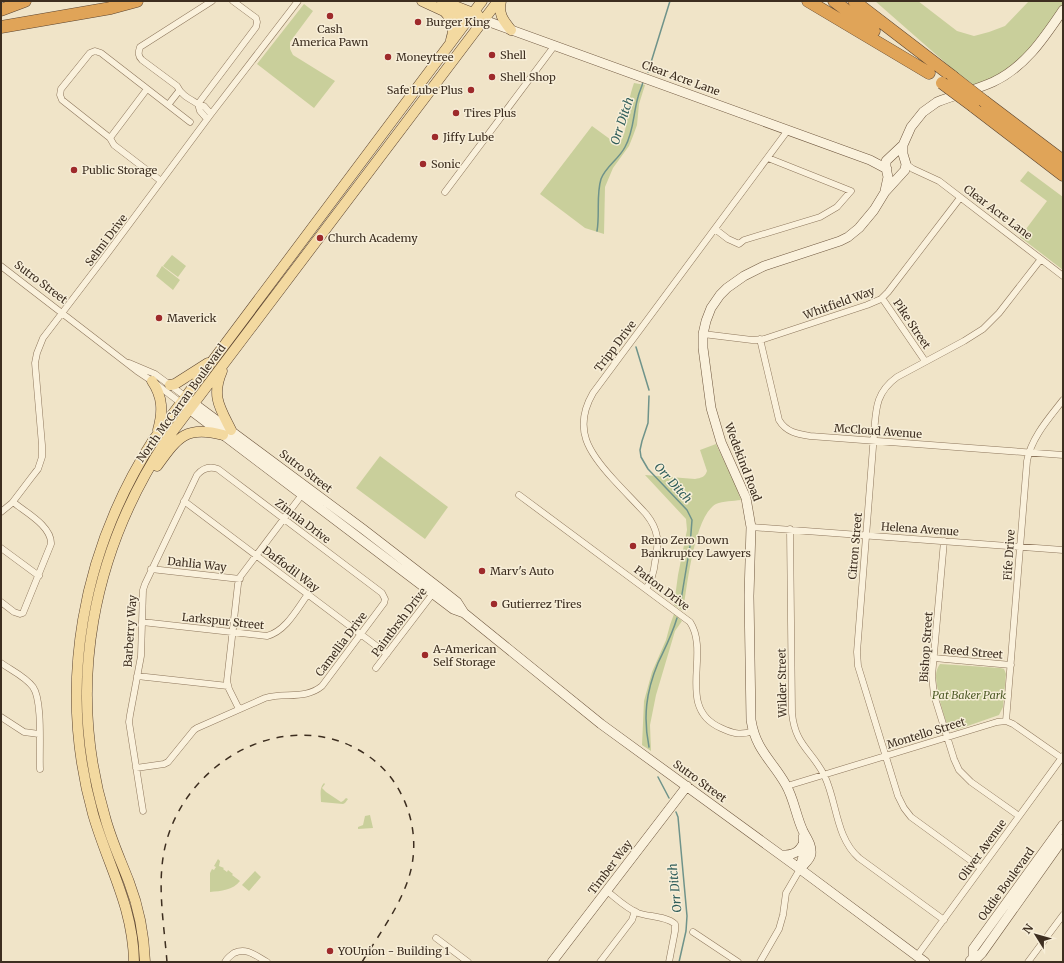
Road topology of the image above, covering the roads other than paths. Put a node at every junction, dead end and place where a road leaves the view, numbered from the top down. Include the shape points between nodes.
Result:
1 (25, 1) edge
2 (137, 1) edge
3 (212, 1) edge
4 (234, 1) edge
5 (298, 1) edge
6 (422, 1) edge
7 (442, 1) edge
8 (482, 1) edge
9 (500, 1) edge
10 (808, 1) edge
11 (834, 1) edge
12 (854, 1) edge
13 (865, 1) edge
14 (1, 10) edge
15 (1063, 10) edge
16 (444, 11) junction
17 (471, 16) junction
18 (484, 20) junction
19 (1, 27) edge
20 (511, 30) junction
21 (449, 45) junction
22 (555, 45) junction
23 (921, 52) junction
24 (929, 73) junction
25 (147, 89) junction
26 (179, 91) junction
27 (198, 104) junction
28 (168, 105) junction
29 (209, 116) junction
30 (190, 122) dead end
31 (788, 130) junction
32 (110, 138) junction
33 (903, 145) junction
34 (890, 157) junction
35 (768, 158) junction
36 (870, 160) junction
37 (1063, 161) edge
38 (906, 162) junction
39 (887, 170) junction
40 (917, 171) junction
41 (901, 173) junction
42 (1063, 175) edge
43 (161, 181) junction
44 (445, 192) dead end
45 (885, 192) junction
46 (960, 198) junction
47 (715, 229) junction
48 (1041, 260) junction
49 (1, 266) edge
50 (1063, 276) edge
51 (882, 298) junction
52 (63, 313) junction
53 (703, 334) junction
54 (760, 339) junction
55 (232, 353) junction
56 (217, 355) junction
57 (124, 361) junction
58 (925, 361) junction
59 (152, 381) junction
60 (170, 385) junction
61 (1063, 400) edge
62 (187, 403) junction
63 (227, 432) junction
64 (154, 439) junction
65 (874, 440) junction
66 (1029, 452) junction
67 (1063, 455) edge
68 (206, 468) joint
69 (305, 491) junction
70 (519, 495) dead end
71 (184, 500) junction
72 (131, 501) junction
73 (13, 502) junction
74 (1, 512) edge
75 (284, 519) junction
76 (751, 527) junction
77 (790, 529) junction
78 (867, 535) junction
79 (944, 541) junction
80 (1020, 547) junction
81 (1, 548) edge
82 (1063, 550) edge
83 (256, 555) junction
84 (151, 569) junction
85 (39, 576) junction
86 (240, 579) junction
87 (646, 589) junction
88 (435, 590) junction
89 (308, 594) junction
90 (385, 599) joint
91 (1, 602) edge
92 (142, 622) junction
93 (232, 632) junction
94 (361, 635) junction
95 (387, 654) junction
96 (934, 658) junction
97 (1, 663) edge
98 (1011, 665) junction
99 (376, 668) dead end
100 (137, 676) junction
101 (228, 686) junction
102 (239, 709) junction
103 (1, 717) edge
104 (1006, 721) junction
105 (753, 731) junction
106 (39, 734) junction
107 (947, 737) junction
108 (886, 756) junction
109 (1063, 758) edge
110 (136, 768) junction
111 (40, 769) dead end
112 (824, 775) junction
113 (686, 786) junction
114 (787, 786) junction
115 (143, 811) dead end
116 (1019, 816) junction
117 (1063, 825) edge
118 (803, 831) junction
119 (1063, 840) edge
120 (804, 842) junction
121 (782, 855) junction
122 (982, 868) junction
123 (800, 869) junction
124 (606, 891) junction
125 (635, 911) junction
126 (1063, 914) edge
127 (944, 920) junction
128 (693, 932) dead end
129 (436, 938) dead end
130 (918, 956) junction
131 (971, 960) edge
132 (134, 962) edge
133 (145, 962) edge
134 (225, 962) edge
135 (267, 962) edge
136 (468, 962) edge
137 (552, 962) edge
138 (600, 962) edge
139 (669, 962) edge
140 (738, 962) edge
141 (760, 962) edge
142 (925, 962) edge
143 (1028, 962) edge

1 - 14 highway
2 - 19 highway
3 - 26 street via 140,46 138,51 142,60 177,86
4 - 27 street via 256,18 256,27
5 - 29 street, Selmi Drive
6 - 16 main road, Clear Acre Lane
7 - 17 main road, Clear Acre Lane
8 - 17 main road, North McCarran Boulevard
9 - 18 main road, North McCarran Boulevard
9 - 20 main road via 501,15
10 - 24 highway
11 - 24 highway
12 - 23 highway
13 - 23 highway
15 - 33 street via 1038,47 1022,61 992,82 931,106 917,118
16 - 17 main road, Clear Acre Lane
16 - 21 main road via 454,25
17 - 18 main road, Clear Acre Lane
17 - 21 main road, North McCarran Boulevard
18 - 20 street, Clear Acre Lane
18 - 55 main road, North McCarran Boulevard
20 - 22 street, Clear Acre Lane
21 - 56 main road, North McCarran Boulevard
22 - 31 street, Clear Acre Lane
22 - 44 street
23 - 37 highway, bridge
24 - 42 highway, bridge
25 - 28 street
25 - 32 street
25 - 32 street via 95,51 90,53 61,89 62,100
26 - 27 street
26 - 28 street
27 - 29 street via 200,111
28 - 30 street
29 - 43 street, Selmi Drive
31 - 35 street, Tripp Drive
31 - 36 street, Clear Acre Lane
32 - 43 street via 114,145
33 - 34 street
33 - 38 street
34 - 36 street, Clear Acre Lane
34 - 38 street via 901,156
34 - 39 street via 886,164
35 - 47 street, Tripp Drive
35 - 47 street via 851,191 837,207 820,217 744,240 739,244
36 - 39 street, Clear Acre Lane
38 - 40 street, Clear Acre Lane
38 - 41 street via 905,170
39 - 41 street via 893,175
39 - 45 street, Wedekind Road
40 - 41 street
40 - 46 street, Clear Acre Lane via 933,178
41 - 45 street, Wedekind Road
43 - 52 street, Selmi Drive
45 - 53 street, Wedekind Road via 863,224 848,236 764,266 727,288 712,308
46 - 48 street, Clear Acre Lane
46 - 51 street, Whitfield Way
47 - 87 street, Tripp Drive via 593,393 585,410 584,432 590,450 603,468 646,514 656,532 658,547 653,576
48 - 50 street, Clear Acre Lane
48 - 58 street, Citron Street via 988,324 964,341
49 - 52 street, Sutro Street
51 - 54 street, Whitfield Way via 785,333
51 - 58 street, Pike Street
52 - 57 street, Sutro Street
52 - 73 street, Selmi Drive via 43,338 36,357 42,445 40,462
53 - 54 street, Whitfield Way
53 - 76 street, Wedekind Road via 706,377 714,420 746,498
54 - 65 street, McCloud Avenue via 777,414 785,428 801,435
55 - 62 main road, North McCarran Boulevard
55 - 63 main road via 219,378 216,394
56 - 60 main road via 184,379
56 - 62 main road, North McCarran Boulevard
57 - 59 street, Sutro Street
57 - 60 street, Sutro Street via 150,371
58 - 65 street, Citron Street via 897,377 884,389 877,405
59 - 62 street, Sutro Street
59 - 64 main road via 159,394 162,412
60 - 62 street, Sutro Street
61 - 66 street, Fife Drive via 1042,428
62 - 63 street, Sutro Street
62 - 64 main road, North McCarran Boulevard
62 - 72 main road, North McCarran Boulevard
63 - 69 street, Sutro Street
63 - 72 main road via 198,430 183,436 171,447
64 - 132 main road, North McCarran Boulevard via 118,503 98,555 84,616 78,670 78,728 87,789 99,834 127,910
65 - 66 street, McCloud Avenue
65 - 78 street, Citron Street
66 - 67 street, McCloud Avenue
66 - 80 street, Fife Drive via 1026,461
68 - 71 street, Barberry Way via 197,475
68 - 75 street, Zinnia Drive via 218,470
69 - 75 street
69 - 88 street, Sutro Street
70 - 87 street, Patton Drive
71 - 83 street, Daffodil Way
71 - 84 street, Barberry Way
72 - 133 main road, North McCarran Boulevard via 112,548 96,604 88,662 88,711 89,736 97,784 110,834 135,901 144,942
73 - 74 street, Selmi Drive
73 - 85 street via 48,531 51,544
75 - 83 street
75 - 90 street, Zinnia Drive via 382,593
76 - 77 street, Helena Avenue
76 - 105 street, Wedekind Road via 750,708
77 - 78 street, Helena Avenue
77 - 112 street, Wilder Street via 792,720 798,739
78 - 79 street, Helena Avenue
78 - 108 street, Citron Street via 857,652
79 - 80 street, Helena Avenue
79 - 96 street, Bishop Street
80 - 82 street, Helena Avenue
80 - 98 street, Fife Drive
81 - 85 street
83 - 86 street
83 - 89 street, Daffodil Way
84 - 86 street, Dahlia Way
84 - 92 street, Barberry Way via 143,590
85 - 91 street via 20,614
86 - 93 street
87 - 105 street, Patton Drive via 685,618 694,628 697,698 704,715 712,723 731,732 741,734
88 - 95 street, Paintbrsh Drive
88 - 113 street, Sutro Street via 457,602 464,613 601,724
89 - 93 street, Larkspur Street via 282,628 273,634 261,636
89 - 94 street, Daffodil Way
90 - 94 street, Camellia Drive
92 - 93 street, Larkspur Street
92 - 100 street, Barberry Way via 141,656
93 - 101 street
94 - 95 street, Daffodil Way
94 - 102 street, Camellia Drive via 317,690 306,694 271,696
95 - 99 street, Paintbrsh Drive
96 - 98 street, Reed Street
96 - 107 street, Bishop Street via 933,688
97 - 106 street via 33,686 38,700
98 - 104 street, Fife Drive
100 - 101 street
100 - 110 street, Barberry Way via 130,715
101 - 102 street
102 - 110 street, Camellia Drive via 194,730 168,762
103 - 106 street via 24,732
104 - 107 street, Montello Street
104 - 109 street
105 - 114 street, Wedekind Road via 763,753
106 - 111 street
107 - 108 street, Montello Street
107 - 116 street, Bishop Street via 954,759 963,775
108 - 112 street, Montello Street
108 - 122 street, Citron Street via 907,813
109 - 116 street, Oliver Avenue
110 - 115 street, Barberry Way
112 - 114 street, Montello Street
112 - 127 street, Wilder Street via 844,838 854,854
113 - 121 street, Sutro Street
113 - 124 street, Timber Way
114 - 118 street, Wedekind Road
116 - 122 street, Oliver Avenue
117 - 131 street, Oddie Boulevard via 973,949
118 - 120 street, Wedekind Road
118 - 123 street, Wedekind Road via 811,852 808,861
119 - 131 street, Oddie Boulevard via 982,952
120 - 121 street via 798,852
120 - 123 street, Wedekind Road
121 - 123 street, Sutro Street
122 - 127 street, Oliver Avenue
123 - 130 street, Sutro Street
123 - 141 street, Wedekind Road via 786,893 779,929
124 - 125 street
124 - 137 street, Timber Way
125 - 138 street via 632,920
125 - 139 street via 646,916 670,920 675,924
126 - 143 street
127 - 130 street, Oliver Avenue
128 - 140 street
129 - 136 street
130 - 142 street, Sutro Street
134 - 135 street via 231,955 244,950

